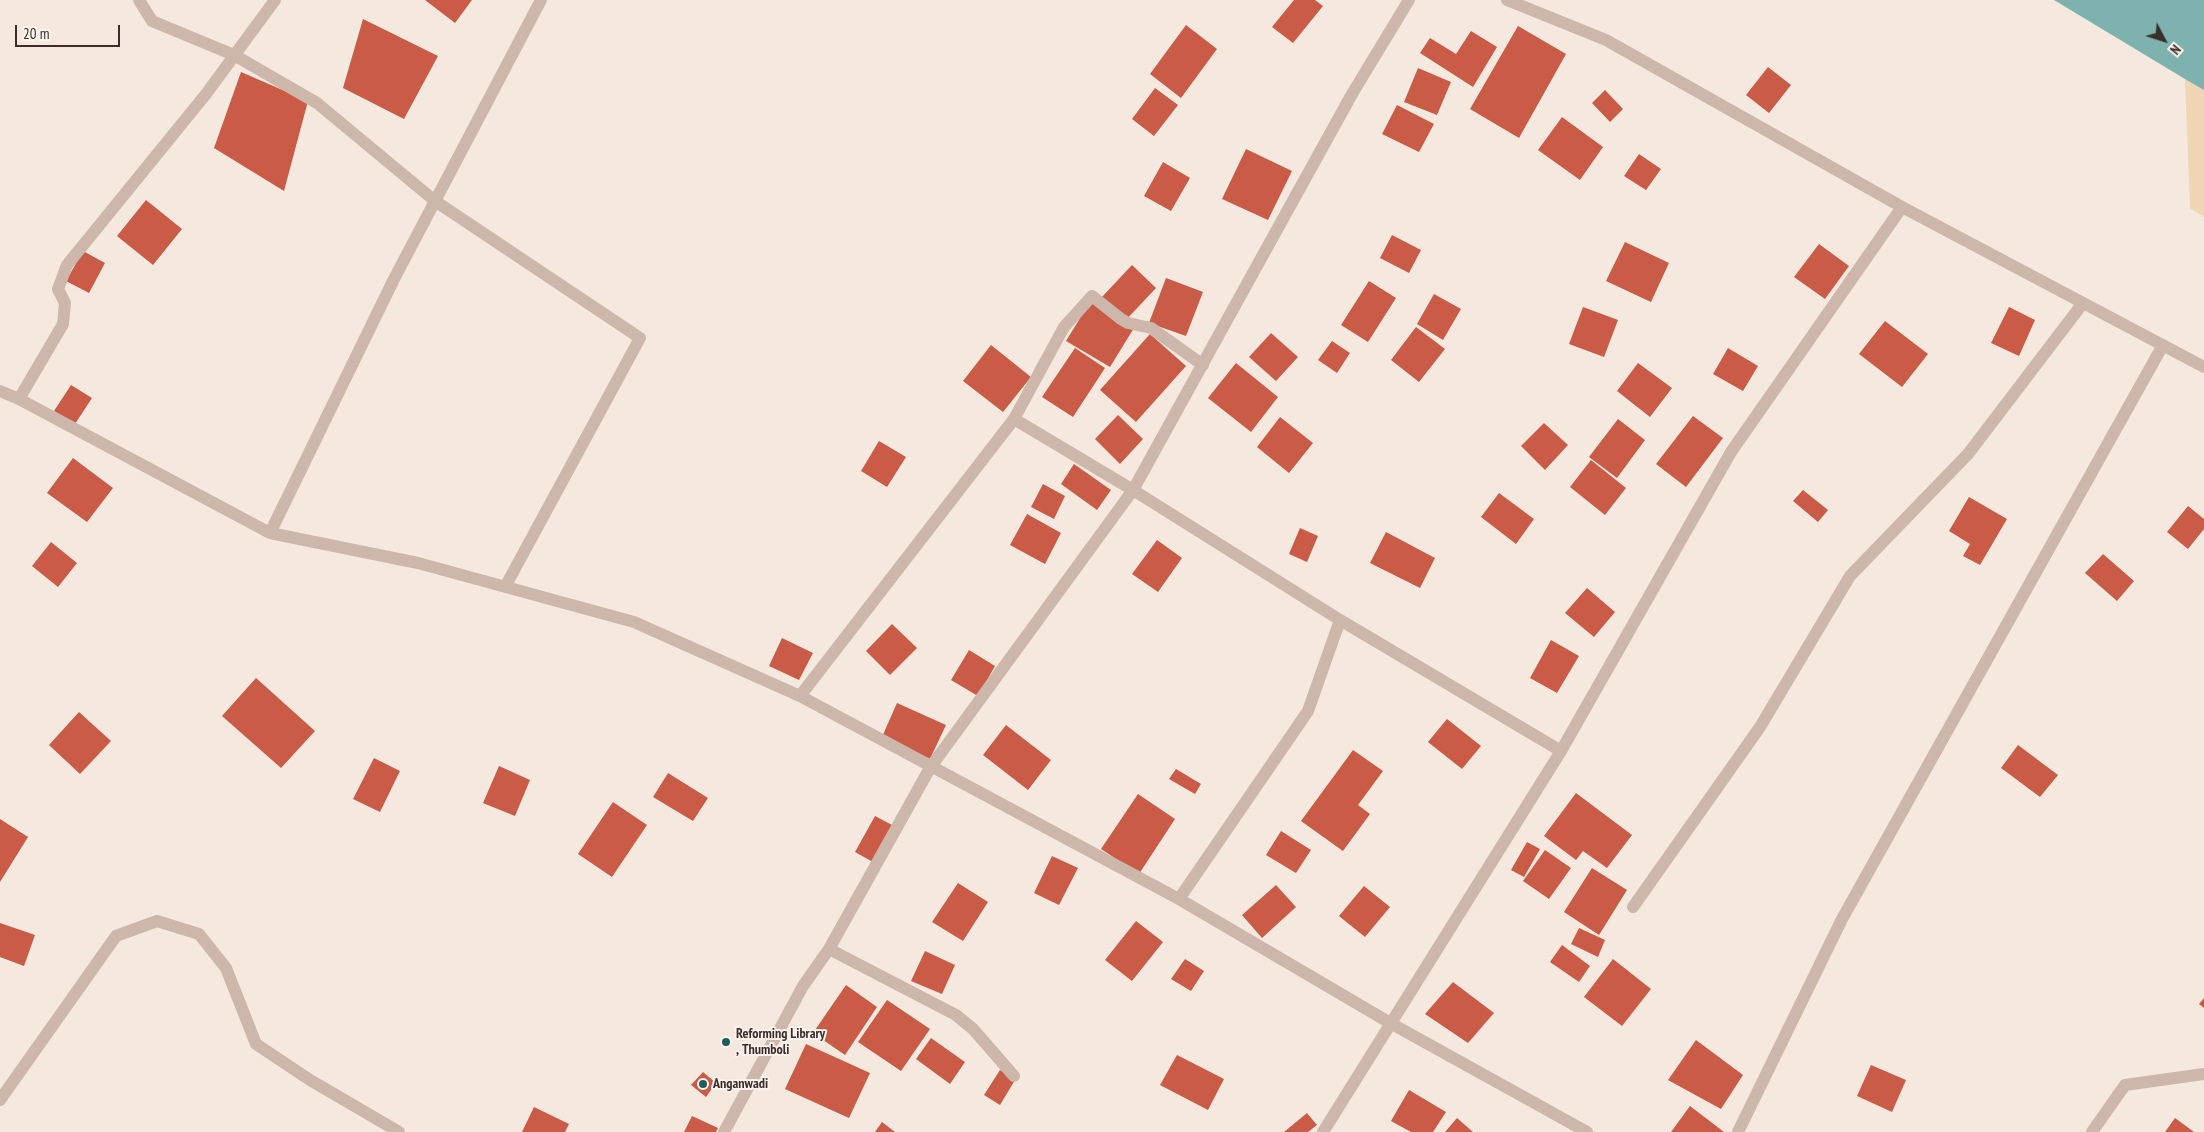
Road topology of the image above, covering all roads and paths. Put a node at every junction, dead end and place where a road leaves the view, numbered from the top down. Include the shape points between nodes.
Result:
1 (139, 0) edge
2 (275, 0) edge
3 (541, 0) edge
4 (1409, 0) edge
5 (1507, 0) edge
6 (234, 55) junction
7 (435, 201) junction
8 (1902, 207) junction
9 (2083, 303) junction
10 (2163, 345) junction
11 (1203, 365) junction
12 (2204, 367) edge
13 (0, 391) edge
14 (20, 399) junction
15 (1014, 419) junction
16 (1133, 490) junction
17 (270, 533) junction
18 (505, 587) junction
19 (1340, 620) junction
20 (800, 696) junction
21 (1561, 751) junction
22 (930, 768) junction
23 (1179, 899) junction
24 (1633, 907) dead end
25 (829, 949) junction
26 (1392, 1024) junction
27 (2204, 1074) edge
28 (1014, 1076) dead end
29 (0, 1100) edge
30 (399, 1132) edge
31 (724, 1132) edge
32 (1323, 1132) edge
33 (1587, 1132) edge
34 (1738, 1132) edge
35 (2092, 1132) edge

1 - 6 street via 152,21
2 - 6 street
3 - 7 street
4 - 11 street via 1352,94
5 - 8 street via 1606,40
6 - 7 street via 317,103
6 - 14 street via 67,265 58,290 65,303 63,324
7 - 17 street
7 - 18 street via 640,338
8 - 9 street
8 - 21 street via 1731,452
9 - 10 street
9 - 24 street via 1968,454 1850,576 1760,727
10 - 12 street
10 - 34 street via 1842,919
11 - 15 street via 1151,328 1121,319 1092,296 1064,327
11 - 16 street
13 - 14 street
14 - 17 street
15 - 16 street
15 - 20 street
16 - 19 street
16 - 22 street
17 - 18 street via 418,563
18 - 20 street via 634,622
19 - 21 street
19 - 23 street via 1308,711
20 - 22 street
21 - 26 street
22 - 23 street
22 - 25 street
23 - 26 street
25 - 28 street via 956,1015 974,1029
25 - 31 street via 803,986
26 - 32 street
26 - 33 street
27 - 35 street via 2126,1085
29 - 30 street via 116,936 157,921 199,934 226,968 256,1044

